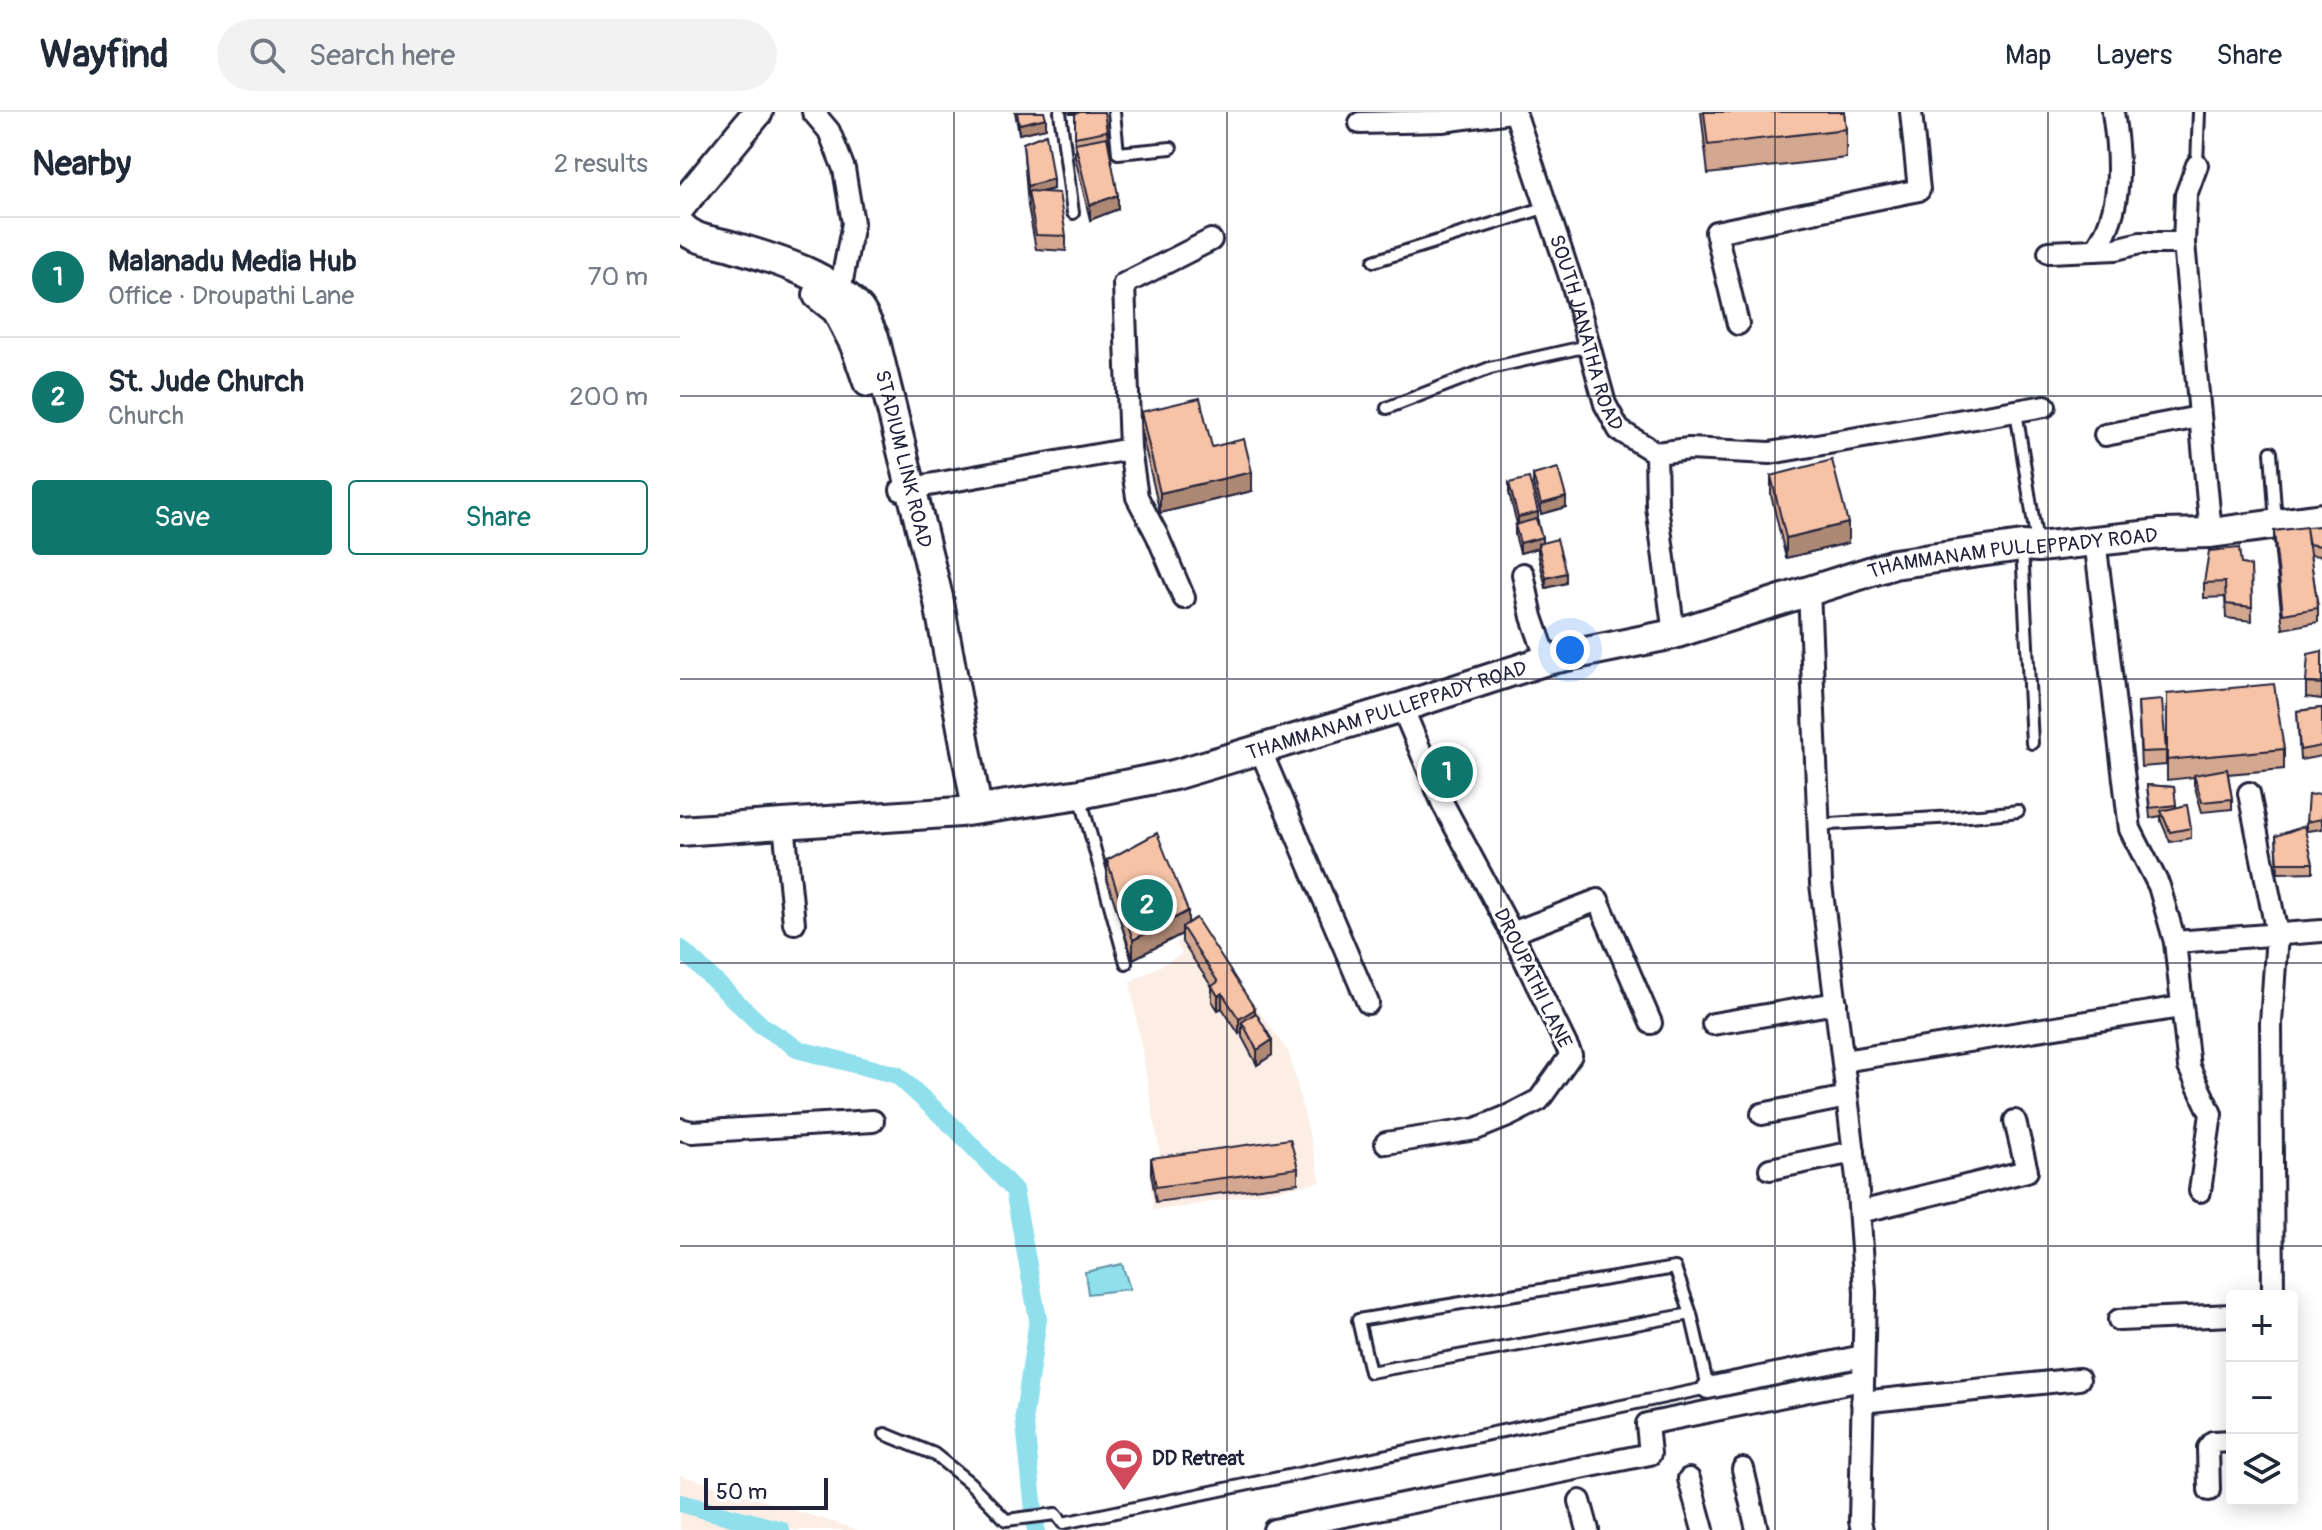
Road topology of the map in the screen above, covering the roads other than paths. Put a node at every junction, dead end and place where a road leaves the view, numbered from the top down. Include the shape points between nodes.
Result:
1 (758, 112) edge
2 (813, 112) edge
3 (1060, 112) edge
4 (1114, 112) edge
5 (1513, 112) edge
6 (1911, 112) edge
7 (2113, 112) edge
8 (2199, 112) edge
9 (1360, 123) dead end
10 (1171, 148) dead end
11 (2197, 165) joint
12 (680, 207) edge
13 (1547, 207) junction
14 (1073, 213) dead end
15 (680, 225) edge
16 (1211, 240) dead end
17 (2184, 243) junction
18 (680, 246) edge
19 (2095, 250) junction
20 (2049, 252) dead end
21 (1374, 261) dead end
22 (840, 291) junction
23 (1738, 324) dead end
24 (1590, 354) junction
25 (2045, 406) dead end
26 (1387, 408) dead end
27 (2016, 411) junction
28 (2199, 417) junction
29 (2105, 435) dead end
30 (1130, 449) junction
31 (2271, 452) dead end
32 (1656, 453) junction
33 (906, 490) junction
34 (2322, 518) edge
35 (2276, 525) junction
36 (2211, 533) junction
37 (2095, 540) junction
38 (2030, 546) junction
39 (1523, 574) dead end
40 (1809, 589) junction
41 (1184, 598) dead end
42 (1674, 634) junction
43 (1547, 660) junction
44 (1402, 707) junction
45 (2032, 743) dead end
46 (1260, 749) junction
47 (2249, 793) dead end
48 (1080, 794) junction
49 (969, 811) junction
50 (2018, 811) dead end
51 (784, 824) junction
52 (1819, 825) junction
53 (680, 831) edge
54 (794, 923) dead end
55 (2322, 931) edge
56 (1512, 933) junction
57 (2277, 934) junction
58 (2175, 942) junction
59 (1126, 963) dead end
60 (1368, 1003) dead end
61 (1836, 1003) junction
62 (2181, 1007) junction
63 (1651, 1023) dead end
64 (1713, 1024) dead end
65 (1843, 1061) junction
66 (1847, 1097) junction
67 (1762, 1114) dead end
68 (873, 1121) dead end
69 (2015, 1121) dead end
70 (680, 1129) edge
71 (1386, 1143) dead end
72 (1854, 1152) junction
73 (1770, 1169) dead end
74 (2200, 1191) dead end
75 (1860, 1212) junction
76 (2273, 1290) edge
77 (1691, 1314) junction
78 (2226, 1315) edge
79 (2119, 1320) dead end
80 (1863, 1356) junction
81 (2079, 1379) dead end
82 (1862, 1380) junction
83 (1708, 1388) junction
84 (1862, 1402) junction
85 (885, 1434) dead end
86 (2226, 1441) edge
87 (1743, 1469) dead end
88 (1689, 1479) dead end
89 (2209, 1490) dead end
90 (1580, 1501) dead end
91 (1274, 1530) edge
92 (1588, 1530) edge
93 (1703, 1530) edge
94 (1757, 1530) edge
95 (1862, 1530) edge

1 - 12 main road
2 - 22 street via 829,131 844,169 853,223
3 - 14 lane
4 - 10 lane via 1118,153
5 - 9 street
5 - 13 street, SOUTH JANATHA ROAD
6 - 23 street via 1919,190 1716,232
7 - 19 street via 2119,171 2114,210
8 - 11 lane
11 - 17 street via 2186,195
13 - 21 lane
13 - 24 street, SOUTH JANATHA ROAD
15 - 22 main road, STADIUM LINK ROAD via 694,237 816,276
16 - 30 street via 1124,284
17 - 19 street
17 - 28 street
18 - 33 main road, STADIUM LINK ROAD via 790,281 837,310 855,345
19 - 20 street
22 - 33 main road, STADIUM LINK ROAD via 861,312 874,337
24 - 26 lane via 1579,348 1490,368
24 - 32 street, SOUTH JANATHA ROAD via 1619,430
25 - 27 street
27 - 32 street via 1770,453
27 - 38 lane
28 - 29 street
28 - 36 street
30 - 33 street
30 - 41 street via 1137,497
31 - 35 lane
32 - 42 street via 1657,506
33 - 49 main road, STADIUM LINK ROAD via 938,597
34 - 35 main road, THAMMANAM PULLEPPADY ROAD
35 - 36 main road, THAMMANAM PULLEPPADY ROAD
36 - 37 main road, THAMMANAM PULLEPPADY ROAD
37 - 38 main road, THAMMANAM PULLEPPADY ROAD
37 - 58 street via 2130,829 2159,886
38 - 40 main road, THAMMANAM PULLEPPADY ROAD via 1894,564
38 - 45 lane
39 - 43 street
40 - 42 main road, THAMMANAM PULLEPPADY ROAD
40 - 52 street
42 - 43 main road, THAMMANAM PULLEPPADY ROAD
43 - 44 main road, THAMMANAM PULLEPPADY ROAD
44 - 46 main road, THAMMANAM PULLEPPADY ROAD
44 - 56 street, DROUPATHI LANE via 1443,804
46 - 48 main road, THAMMANAM PULLEPPADY ROAD via 1174,775
46 - 60 street
47 - 57 street
48 - 49 main road, THAMMANAM PULLEPPADY ROAD
48 - 59 lane
49 - 51 main road, THAMMANAM PULLEPPADY ROAD
50 - 52 lane
51 - 53 main road, THAMMANAM PULLEPPADY ROAD
51 - 54 street
52 - 61 street
55 - 57 street
56 - 63 street via 1598,900
56 - 71 street, DROUPATHI LANE via 1571,1055 1539,1100 1508,1116 1476,1129
57 - 58 street
57 - 76 street via 2271,1023
58 - 62 street
61 - 64 street
61 - 65 street
62 - 65 street
62 - 74 street via 2189,1067 2211,1114
65 - 66 street
66 - 67 street
66 - 72 street
68 - 70 street
69 - 75 street via 2027,1171
72 - 73 street
72 - 75 street
75 - 80 street
77 - 77 lane via 1675,1268 1358,1320 1370,1372
77 - 83 lane
78 - 79 street
80 - 82 street
80 - 83 street
81 - 84 street
82 - 84 street
82 - 91 street via 1647,1424 1650,1454
83 - 85 lane via 1063,1523 1056,1514 1006,1520 934,1454
84 - 95 street
86 - 89 street via 2208,1448
87 - 94 street
88 - 93 street
90 - 92 street

